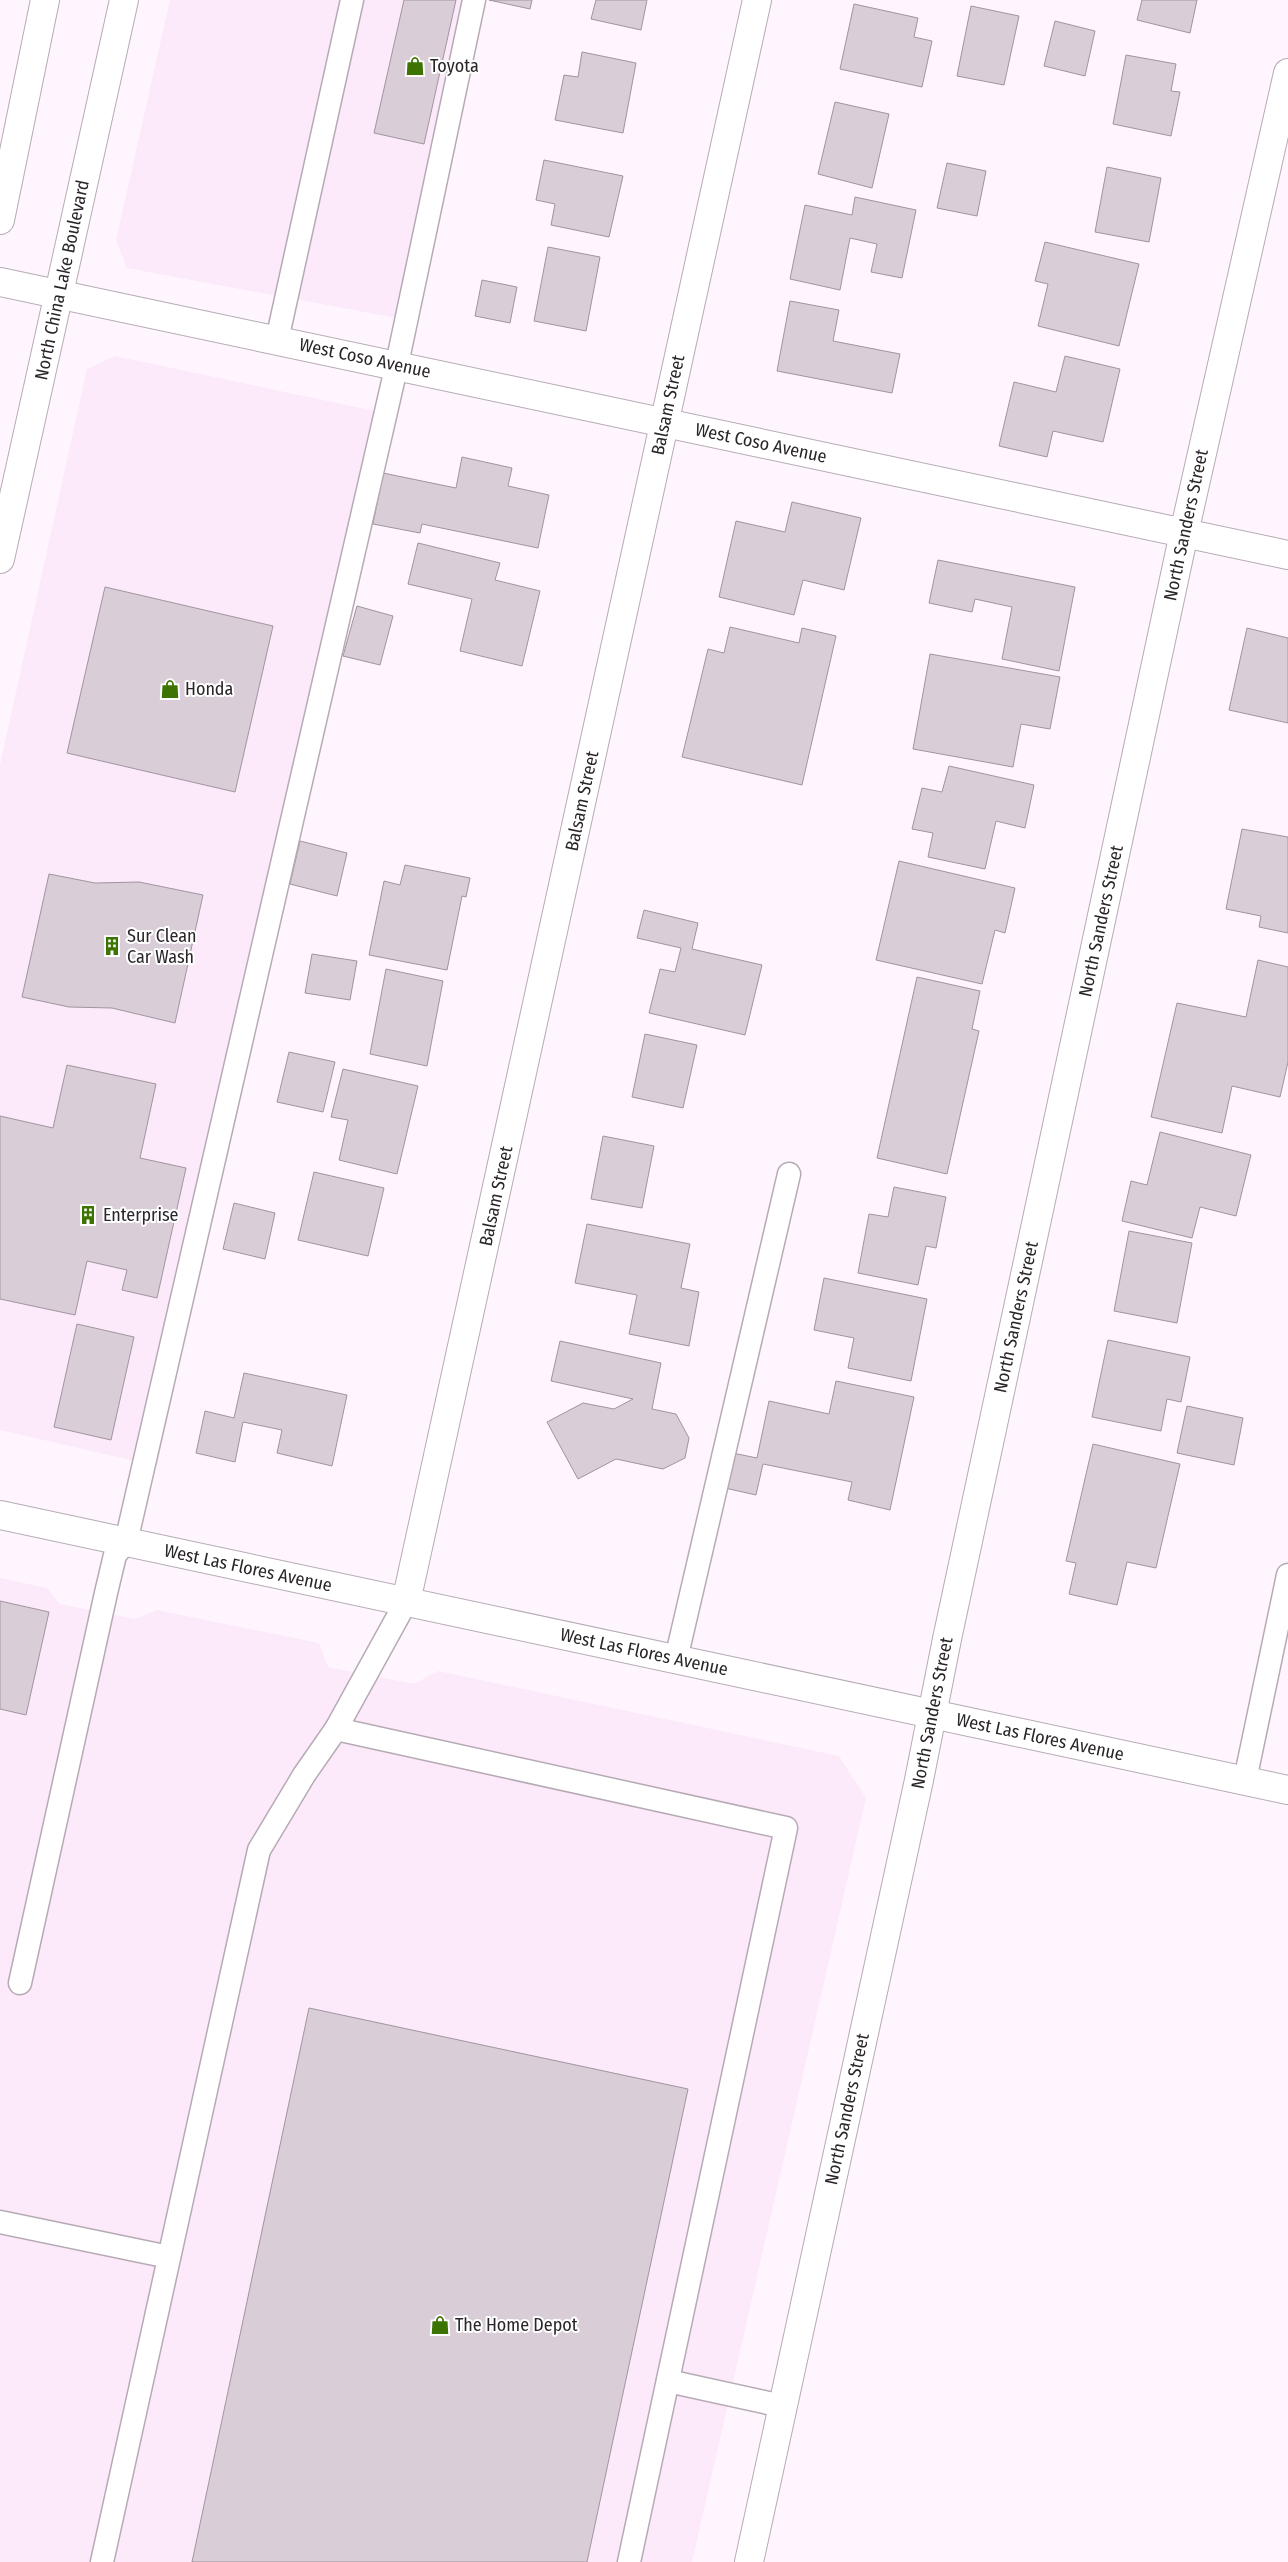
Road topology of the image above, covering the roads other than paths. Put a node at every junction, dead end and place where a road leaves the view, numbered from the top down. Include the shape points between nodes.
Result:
1 (45, 0) edge
2 (124, 0) edge
3 (352, 0) edge
4 (474, 0) edge
5 (757, 0) edge
6 (1288, 73) edge
7 (0, 220) edge
8 (0, 282) edge
9 (59, 293) junction
10 (277, 340) junction
11 (397, 364) junction
12 (664, 422) junction
13 (1184, 533) junction
14 (1288, 555) edge
15 (0, 560) edge
16 (789, 1174) dead end
17 (0, 1515) edge
18 (126, 1542) junction
19 (1288, 1575) edge
20 (406, 1602) junction
21 (676, 1659) junction
22 (933, 1715) junction
23 (336, 1729) junction
24 (1245, 1780) junction
25 (1288, 1790) edge
26 (20, 1983) dead end
27 (0, 2222) edge
28 (169, 2257) junction
29 (668, 2381) junction
30 (782, 2406) junction
31 (102, 2562) edge
32 (629, 2562) edge
33 (749, 2562) edge

1 - 7 street
2 - 9 street, North China Lake Boulevard
3 - 10 lane
4 - 11 lane
5 - 12 street, Balsam Street
6 - 13 street, North Sanders Street
8 - 9 street, West Coso Avenue
9 - 10 street, West Coso Avenue
9 - 15 street, North China Lake Boulevard
10 - 11 street, West Coso Avenue
11 - 12 street, West Coso Avenue
11 - 18 lane
12 - 13 street, West Coso Avenue
12 - 20 street, Balsam Street
13 - 14 street, West Coso Avenue
13 - 22 street, North Sanders Street
16 - 21 lane
17 - 18 street, West Las Flores Avenue
18 - 20 street, West Las Flores Avenue
18 - 26 lane via 115,1555 110,1574
19 - 24 lane
20 - 21 street, West Las Flores Avenue
20 - 23 lane
21 - 22 street, West Las Flores Avenue
22 - 24 street, West Las Flores Avenue
22 - 30 street, North Sanders Street
23 - 28 lane via 259,1850
23 - 29 lane via 786,1828
24 - 25 street, West Las Flores Avenue
27 - 28 lane
28 - 31 lane
29 - 30 lane
29 - 32 lane
30 - 33 street, North Sanders Street

